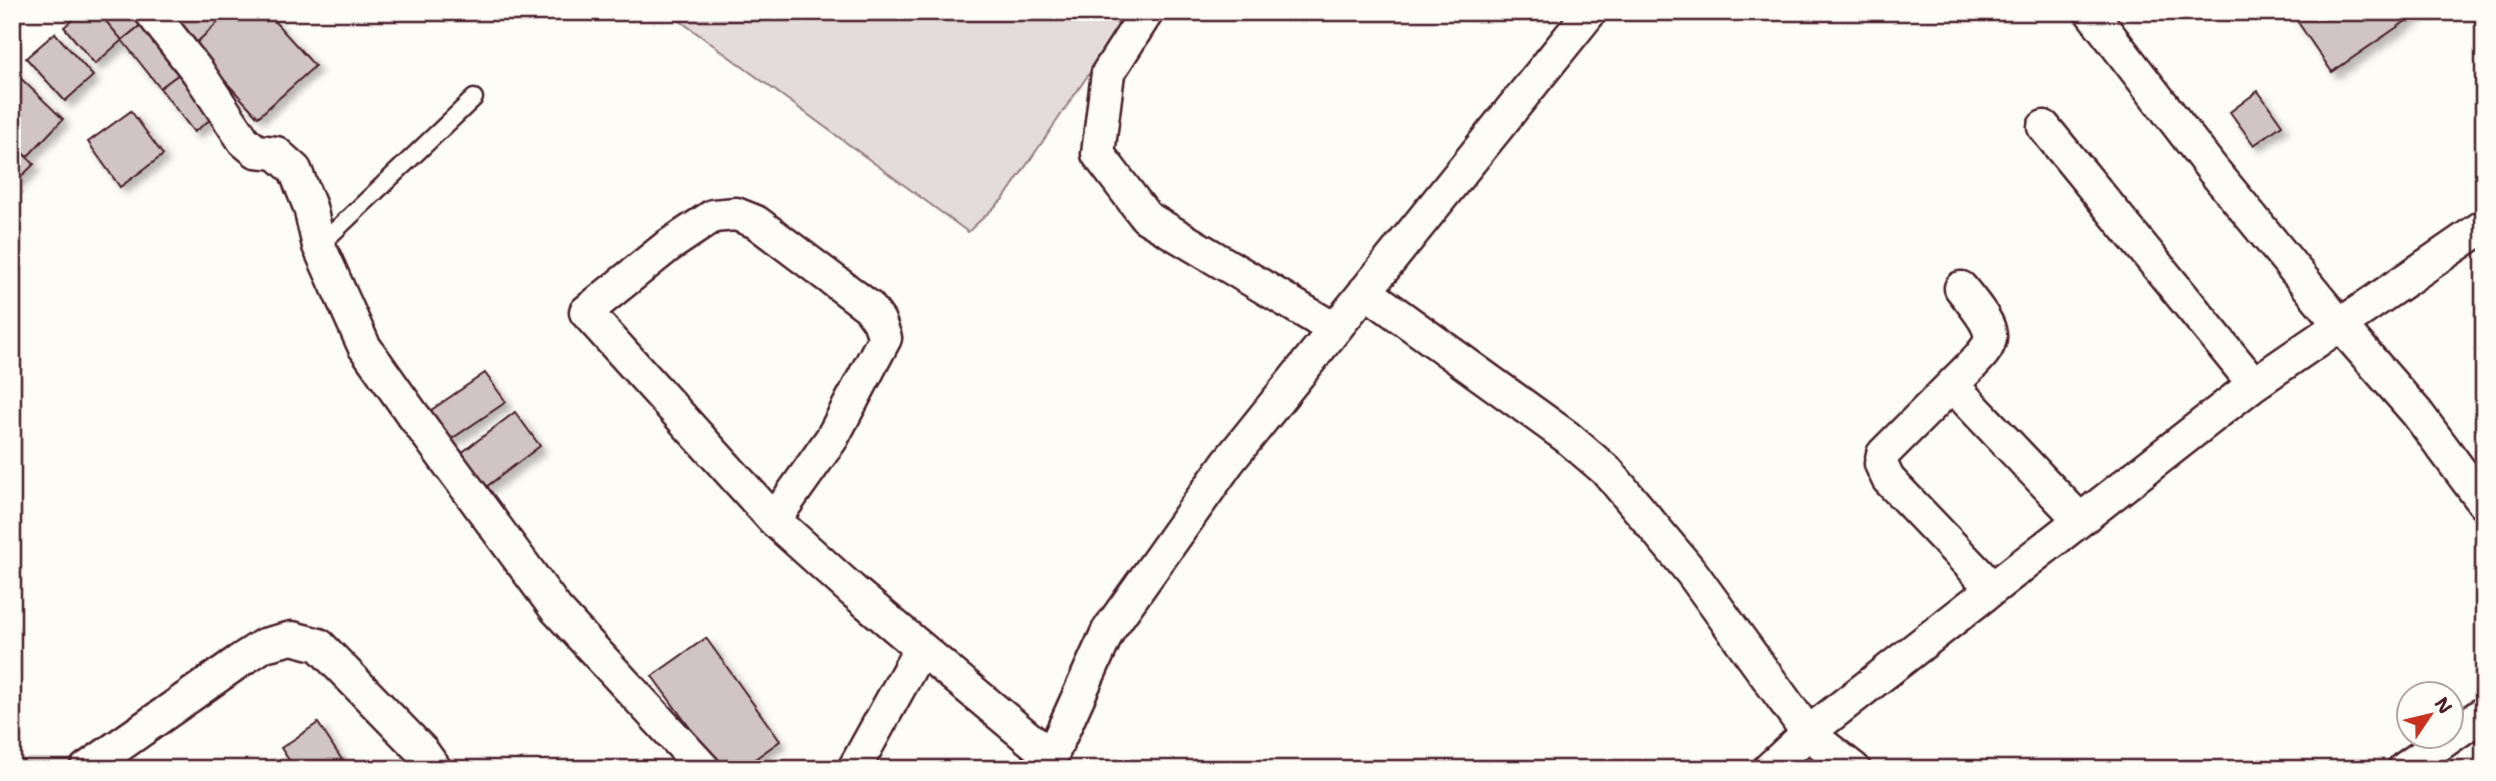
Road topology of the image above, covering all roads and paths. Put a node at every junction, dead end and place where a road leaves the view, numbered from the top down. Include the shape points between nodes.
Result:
1 (150, 12) edge
2 (1147, 12) edge
3 (1590, 12) edge
4 (2091, 12) edge
5 (474, 98) dead end
6 (2043, 127) dead end
7 (2484, 226) edge
8 (319, 246) junction
9 (1961, 288) dead end
10 (1365, 291) junction
11 (2340, 325) junction
12 (1334, 329) junction
13 (2254, 384) junction
14 (1952, 385) junction
15 (2484, 503) edge
16 (774, 520) junction
17 (2080, 520) junction
18 (1991, 587) junction
19 (921, 648) junction
20 (2484, 713) edge
21 (1808, 733) junction
22 (1050, 763) edge
23 (86, 769) edge
24 (435, 769) edge
25 (704, 769) edge
26 (854, 769) edge
27 (1769, 769) edge
28 (1854, 769) edge
29 (2404, 769) edge

1 - 8 street via 244,141 256,151 276,153 295,170
2 - 12 street via 1108,73 1098,154 1146,217
3 - 10 street
4 - 11 street
5 - 8 lane
6 - 13 street
7 - 11 street
8 - 25 street via 364,346 556,609
9 - 14 street via 1984,316 1991,338 1987,350
10 - 12 street
10 - 21 street via 1567,437 1608,472 1692,573
11 - 13 street
11 - 15 street via 2417,413
12 - 22 street via 1228,462 1108,631
13 - 17 street
14 - 17 street
14 - 18 street via 1883,454 1881,464 1888,479
16 - 16 street via 832,438 885,338 869,307 756,222 736,214 713,216 586,312
16 - 19 street
17 - 18 street
18 - 21 street
19 - 22 street
19 - 26 street
20 - 29 street
21 - 27 street
21 - 28 street
23 - 24 street via 237,662 264,645 292,638 319,645

